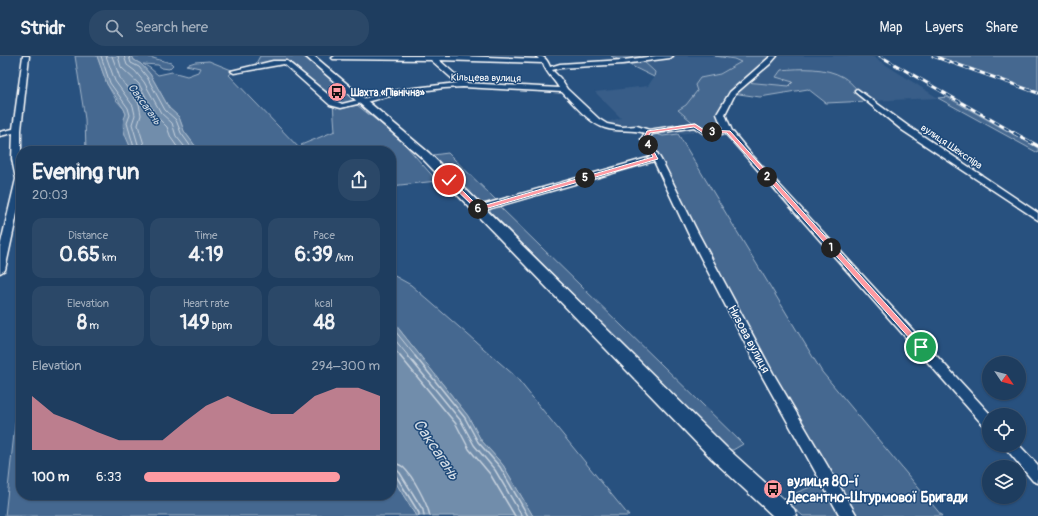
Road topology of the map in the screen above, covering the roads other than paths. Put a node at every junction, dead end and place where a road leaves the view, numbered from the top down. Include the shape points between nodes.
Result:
1 (26, 56) edge
2 (309, 56) edge
3 (670, 56) edge
4 (774, 56) edge
5 (335, 58) dead end
6 (433, 58) junction
7 (542, 58) edge
8 (548, 69) junction
9 (234, 71) dead end
10 (463, 85) junction
11 (564, 90) junction
12 (857, 91) dead end
13 (362, 101) junction
14 (17, 130) junction
15 (649, 132) junction
16 (728, 132) junction
17 (0, 134) edge
18 (16, 146) edge
19 (656, 158) junction
20 (16, 197) edge
21 (478, 209) junction
22 (1038, 217) edge
23 (0, 270) edge
24 (982, 414) edge
25 (1016, 452) edge
26 (1038, 476) edge
27 (787, 516) edge
28 (849, 516) edge

1 - 14 street
2 - 13 street
3 - 8 street
4 - 16 street via 732,93 726,102 721,114
5 - 6 street, Кільцева вулиця
6 - 7 street, Кільцева вулиця
6 - 10 street
7 - 8 street
8 - 11 street
9 - 13 street, Кільцева вулиця via 273,62 285,62 337,105
10 - 11 street, Кільцева вулиця
10 - 13 street, Кільцева вулиця via 398,92
11 - 15 street via 600,124 613,128 637,128
12 - 22 street, вулиця Шекспіра via 905,128
13 - 21 street via 424,155
14 - 17 street
14 - 18 street
15 - 16 street via 695,125 703,131
15 - 19 street, Низова вулиця via 645,139
16 - 24 street
19 - 21 street
19 - 28 street, Низова вулиця via 768,376
20 - 23 street
21 - 27 street via 719,453
25 - 26 street

